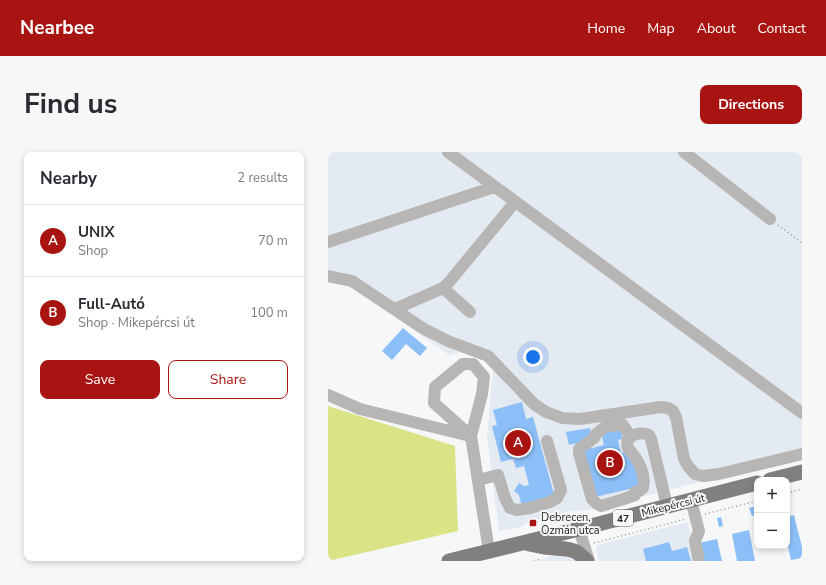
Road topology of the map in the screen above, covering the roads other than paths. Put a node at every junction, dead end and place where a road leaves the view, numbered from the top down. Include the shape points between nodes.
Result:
1 (448, 152) edge
2 (684, 152) edge
3 (494, 187) junction
4 (515, 202) junction
5 (770, 219) road end
6 (328, 242) edge
7 (328, 276) edge
8 (443, 288) junction
9 (396, 309) junction
10 (470, 312) dead end
11 (328, 395) edge
12 (802, 413) edge
13 (471, 436) junction
14 (631, 437) junction
15 (547, 441) dead end
16 (802, 454) edge
17 (802, 472) edge
18 (782, 477) edge
19 (478, 480) junction
20 (754, 484) edge
21 (691, 500) junction
22 (667, 506) junction
23 (579, 529) junction
24 (522, 543) junction
25 (489, 551) junction
26 (448, 561) edge
27 (588, 561) edge
28 (699, 561) edge

1 - 3 street
2 - 5 street
3 - 4 street
3 - 6 street
4 - 8 street
4 - 12 street
7 - 9 street via 352,281
8 - 9 street
8 - 10 street
9 - 16 street via 437,336 488,356 534,404 555,416 570,419 668,408 676,417 684,459 695,474 719,474
11 - 13 street via 360,409
13 - 13 street via 484,377 473,364 463,364 435,388 434,403
13 - 19 street
14 - 14 street via 628,439 628,448 641,467 643,488 629,498 601,506 592,499 579,449 605,427 622,424
14 - 22 street via 642,433 649,436
15 - 19 street via 561,490 557,498 550,502 517,510 510,508 498,475
17 - 18 main road
19 - 25 street
20 - 21 main road, Mikepércsi út / 47
21 - 22 main road, Mikepércsi út / 47
21 - 28 street via 698,531 695,541
22 - 23 main road, Mikepércsi út / 47
23 - 24 main road, Mikepércsi út / 47
23 - 27 street
24 - 25 main road, Mikepércsi út / 47
24 - 27 main road via 566,549 577,552
25 - 26 main road, Mikepércsi út / 47

